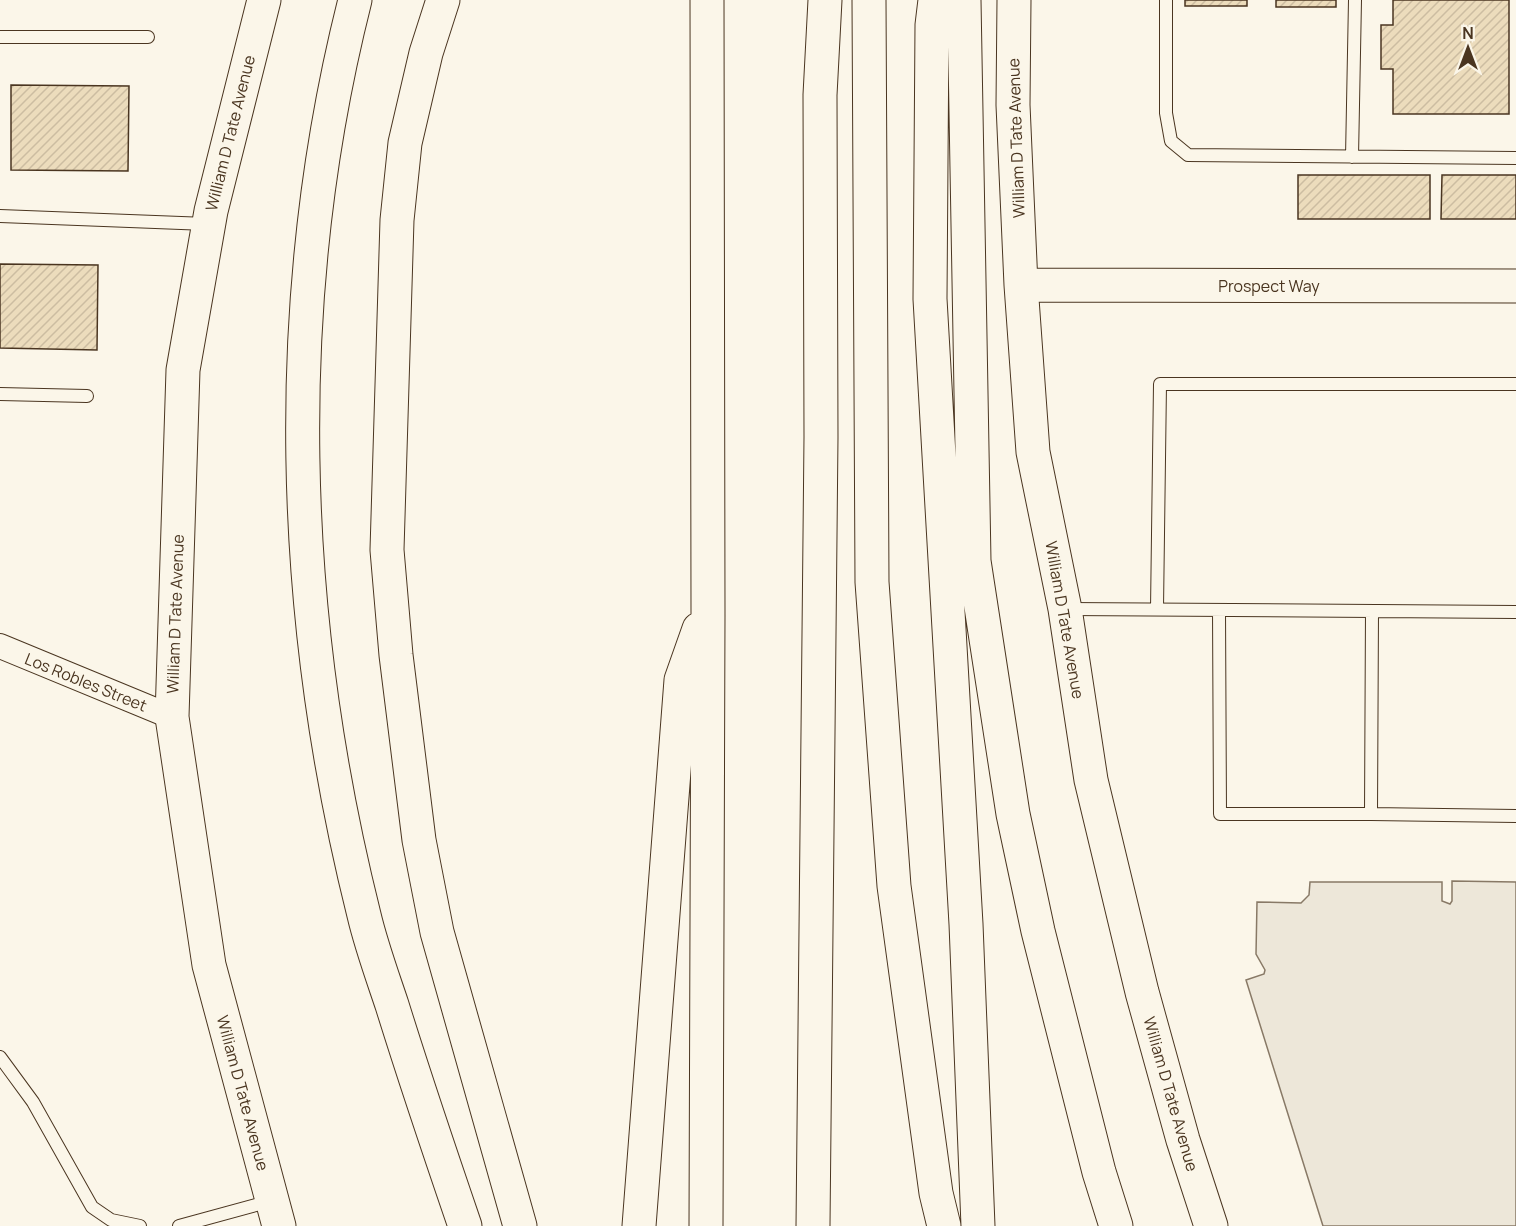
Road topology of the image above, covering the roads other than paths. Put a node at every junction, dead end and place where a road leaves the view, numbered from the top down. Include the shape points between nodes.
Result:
1 (264, 0) edge
2 (355, 0) edge
3 (421, 0) edge
4 (443, 0) edge
5 (707, 0) edge
6 (825, 0) edge
7 (869, 0) edge
8 (934, 0) edge
9 (964, 0) edge
10 (1014, 0) edge
11 (1166, 0) edge
12 (1355, 0) edge
13 (0, 37) edge
14 (148, 37) dead end
15 (426, 53) junction
16 (1352, 157) junction
17 (1516, 158) edge
18 (0, 216) edge
19 (208, 224) junction
20 (1021, 285) junction
21 (1516, 286) edge
22 (1516, 384) edge
23 (0, 394) edge
24 (87, 396) dead end
25 (706, 608) junction
26 (1065, 609) junction
27 (1157, 609) junction
28 (1219, 610) junction
29 (1372, 611) junction
30 (1516, 612) edge
31 (0, 646) edge
32 (172, 717) junction
33 (1371, 814) junction
34 (1516, 816) edge
35 (0, 1057) edge
36 (276, 1213) edge
37 (517, 1216) edge
38 (464, 1224) edge
39 (140, 1226) edge
40 (180, 1226) edge
41 (639, 1226) edge
42 (706, 1226) edge
43 (813, 1226) edge
44 (944, 1226) edge
45 (978, 1226) edge
46 (1116, 1226) edge
47 (1211, 1226) edge

1 - 19 main road, William D Tate Avenue
2 - 38 main road via 338,65 316,199 304,348 301,451 307,561 318,683 339,806 364,917
3 - 15 main road
4 - 15 main road
5 - 25 main road
6 - 43 main road via 820,95 821,437
7 - 44 main road via 872,582 894,886 936,1193
8 - 45 main road via 930,299 972,1045
9 - 46 main road via 974,561 1013,814 1035,920 1090,1140
10 - 20 main road, William D Tate Avenue via 1013,105
11 - 16 lane via 1166,114 1171,141 1188,155
12 - 16 lane
13 - 14 lane
15 - 37 main road via 405,143 397,220 387,550 418,840 437,932
16 - 17 lane
18 - 19 lane
19 - 32 main road, William D Tate Avenue via 183,370
20 - 21 main road, Prospect Way
20 - 26 main road, William D Tate Avenue via 1034,452
22 - 27 lane via 1160,384
23 - 24 lane
25 - 41 main road via 681,680
25 - 42 main road via 710,808
26 - 27 lane
26 - 47 main road, William D Tate Avenue via 1091,780 1142,992 1179,1129
27 - 28 lane
28 - 29 lane
28 - 33 lane via 1220,814
29 - 30 lane
29 - 33 lane
31 - 32 street, Los Robles Street
32 - 36 main road, William D Tate Avenue via 208,965
33 - 34 lane
35 - 39 lane via 33,1102 92,1207 111,1220
36 - 40 lane

